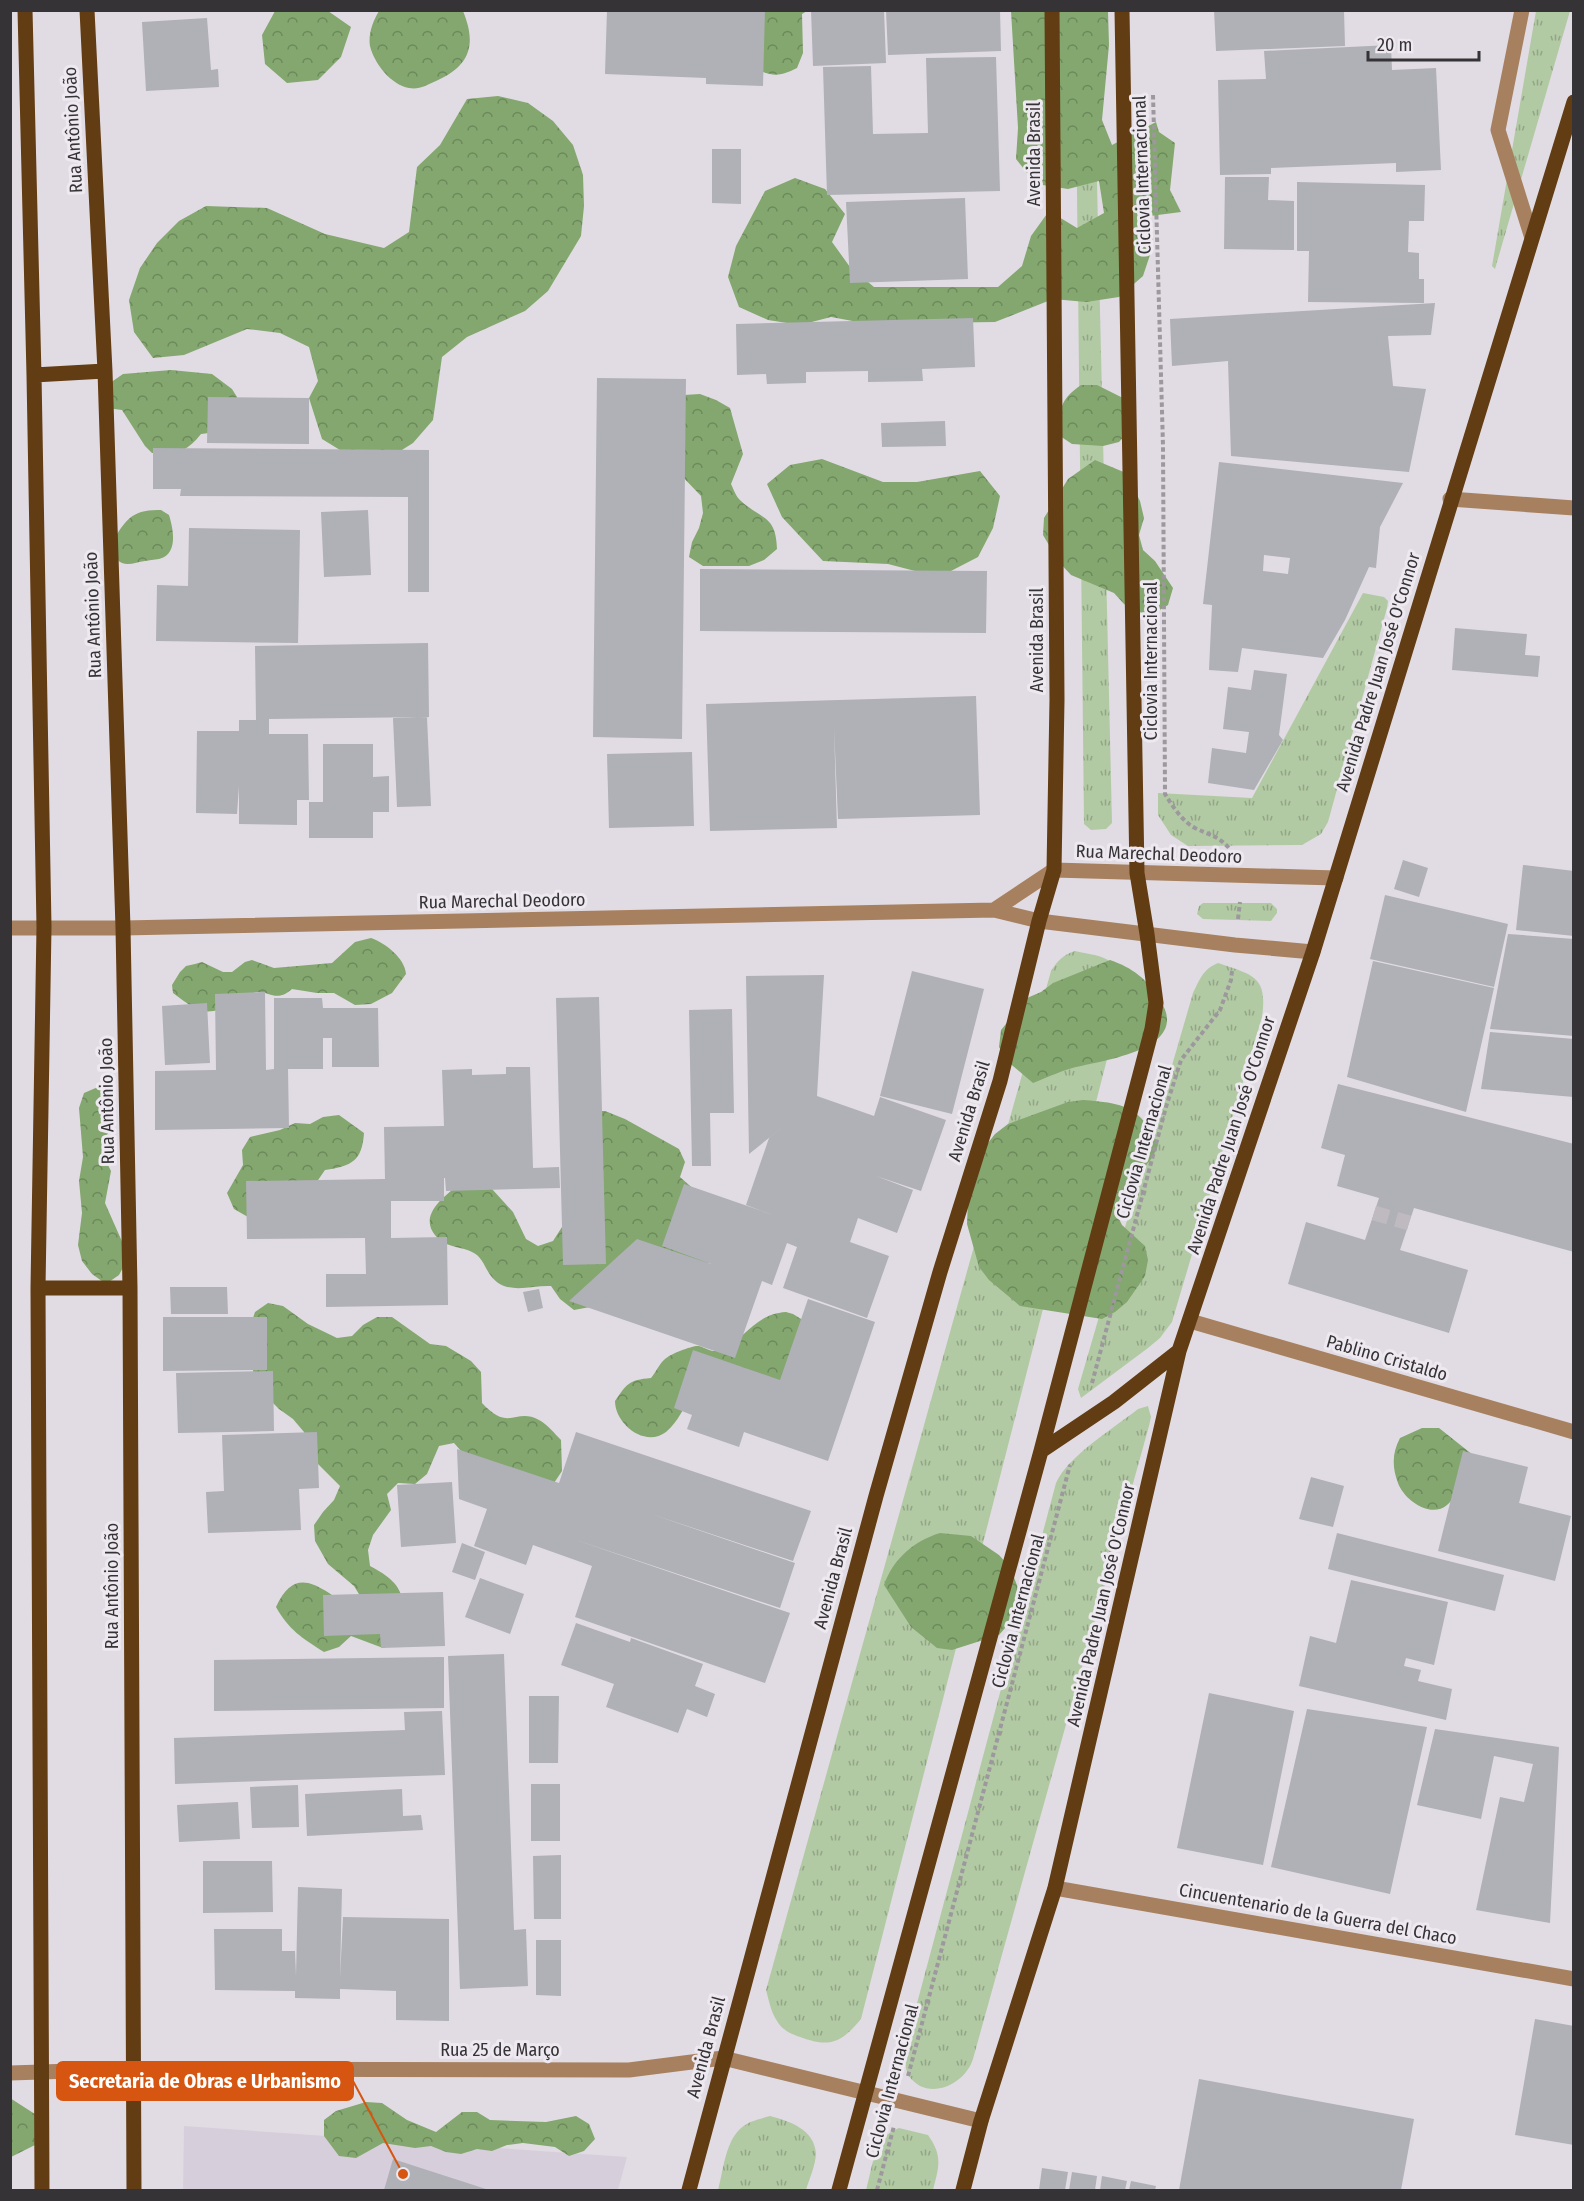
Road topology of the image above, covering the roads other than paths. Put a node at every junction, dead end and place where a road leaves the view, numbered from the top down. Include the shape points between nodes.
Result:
1 (25, 10) edge
2 (87, 10) edge
3 (1052, 10) edge
4 (1122, 10) edge
5 (1522, 10) edge
6 (1574, 102) edge
7 (1531, 234) junction
8 (105, 371) junction
9 (34, 375) junction
10 (1450, 499) junction
11 (1574, 508) edge
12 (1054, 870) junction
13 (1137, 873) junction
14 (1336, 878) junction
15 (994, 910) junction
16 (1039, 921) junction
17 (44, 927) junction
18 (10, 928) edge
19 (123, 928) junction
20 (1147, 934) junction
21 (1313, 952) junction
22 (38, 1288) junction
23 (130, 1288) junction
24 (1190, 1322) junction
25 (1179, 1351) junction
26 (1574, 1432) edge
27 (1041, 1452) junction
28 (1055, 1888) junction
29 (1574, 1979) edge
30 (723, 2058) junction
31 (135, 2069) junction
32 (10, 2073) edge
33 (41, 2073) junction
34 (867, 2093) junction
35 (981, 2121) junction
36 (42, 2190) edge
37 (134, 2190) edge
38 (689, 2190) edge
39 (839, 2190) edge
40 (963, 2190) edge

1 - 9 main road
2 - 8 main road, Rua Antônio João
3 - 12 main road, Avenida Brasil via 1058,700
4 - 13 main road
5 - 7 street via 1498,130
6 - 7 main road, Avenida Padre Juan José O'Connor
7 - 10 main road, Avenida Padre Juan José O'Connor
8 - 9 main road
8 - 19 main road, Rua Antônio João
9 - 17 main road
10 - 11 street
10 - 14 main road, Avenida Padre Juan José O'Connor
12 - 13 street, Rua Marechal Deodoro
12 - 15 street, Rua Marechal Deodoro
12 - 16 main road, Avenida Brasil
13 - 14 street, Rua Marechal Deodoro
13 - 20 main road
14 - 21 main road, Avenida Padre Juan José O'Connor
15 - 16 street, Rua Marechal Deodoro
15 - 19 street, Rua Marechal Deodoro
16 - 20 street, Rua Marechal Deodoro
16 - 30 main road, Avenida Brasil via 1000,1081 876,1496
17 - 18 street, Rua Marechal Deodoro
17 - 19 street, Rua Marechal Deodoro
17 - 22 main road
19 - 23 main road, Rua Antônio João
20 - 21 street, Rua Marechal Deodoro
20 - 27 main road via 1156,1003 1152,1029
21 - 24 main road, Avenida Padre Juan José O'Connor
22 - 23 main road
22 - 33 main road
23 - 31 main road, Rua Antônio João
24 - 25 main road, Avenida Padre Juan José O'Connor
24 - 26 street, Pablino Cristaldo
25 - 27 main road
25 - 28 main road, Avenida Padre Juan José O'Connor
27 - 34 main road
28 - 29 street, Cincuentenario de la Guerra del Chaco
28 - 35 main road, Avenida Padre Juan José O'Connor
30 - 31 street, Rua 25 de Março via 629,2070
30 - 34 street, Rua 25 de Março
30 - 38 main road, Avenida Brasil
31 - 33 street, Rua 25 de Março
31 - 37 main road, Rua Antônio João
32 - 33 street, Rua 25 de Março
33 - 36 main road
34 - 35 street, Rua 25 de Março
34 - 39 main road
35 - 40 main road, Avenida Padre Juan José O'Connor

